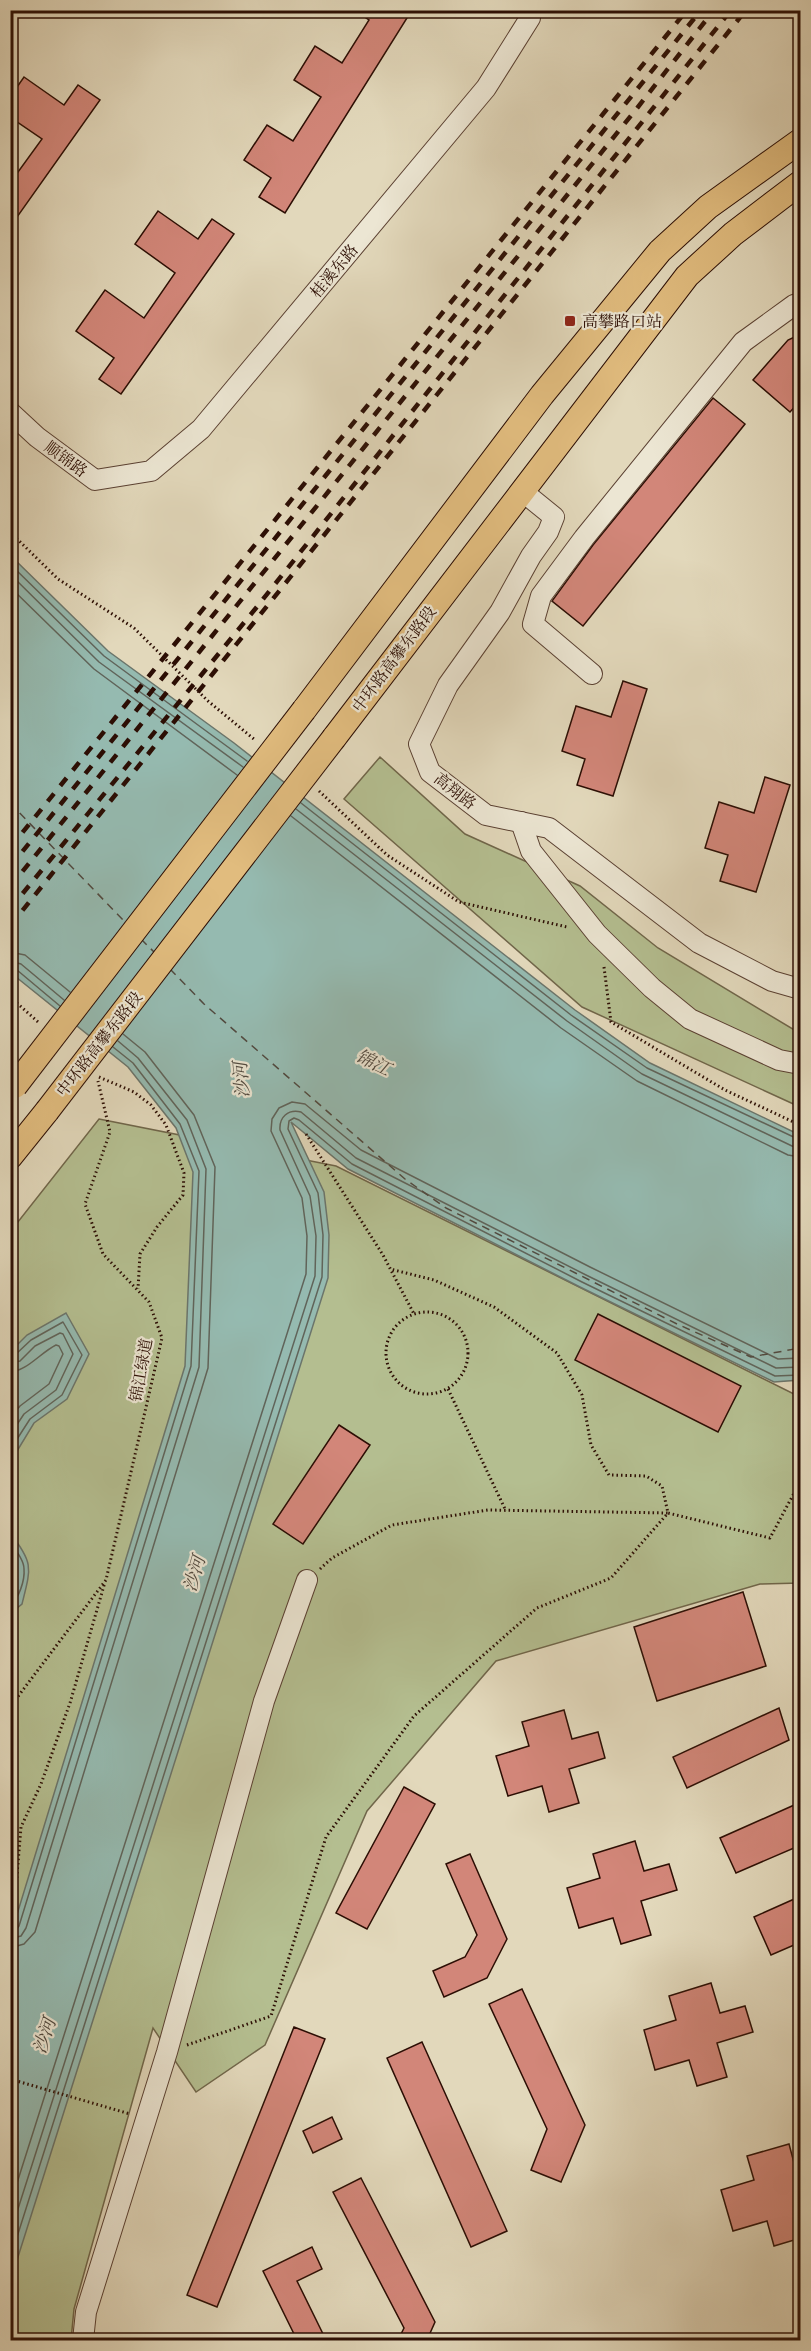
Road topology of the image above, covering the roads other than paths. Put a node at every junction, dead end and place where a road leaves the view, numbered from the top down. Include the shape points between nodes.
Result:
1 (530, 10) edge
2 (801, 141) edge
3 (801, 183) edge
4 (801, 303) edge
5 (10, 412) edge
6 (95, 480) joint
7 (522, 491) junction
8 (592, 674) dead end
9 (521, 822) junction
10 (801, 989) edge
11 (801, 1064) edge
12 (13, 1089) edge
13 (10, 1157) edge
14 (307, 1580) road end
15 (83, 2340) edge

1 - 6 street, 桂溪东路 via 530,18 486,88 201,429 151,471
2 - 12 main road, bridge via 708,207 660,251 542,395
3 - 7 main road, 中环路高攀东路段 via 733,234 687,276
4 - 8 street via 743,342 541,596 533,624
5 - 6 street, 顺锦路
7 - 9 street, 高翔路 via 554,517 548,532 500,612 448,685 419,744 430,772 486,815
7 - 13 main road, 中环路高攀东路段, bridge
9 - 10 street, 高翔路 via 549,828 699,943 772,981
9 - 11 street via 531,851 597,934 652,988 690,1019 779,1060
14 - 15 street via 264,1701 167,2052 86,2312

